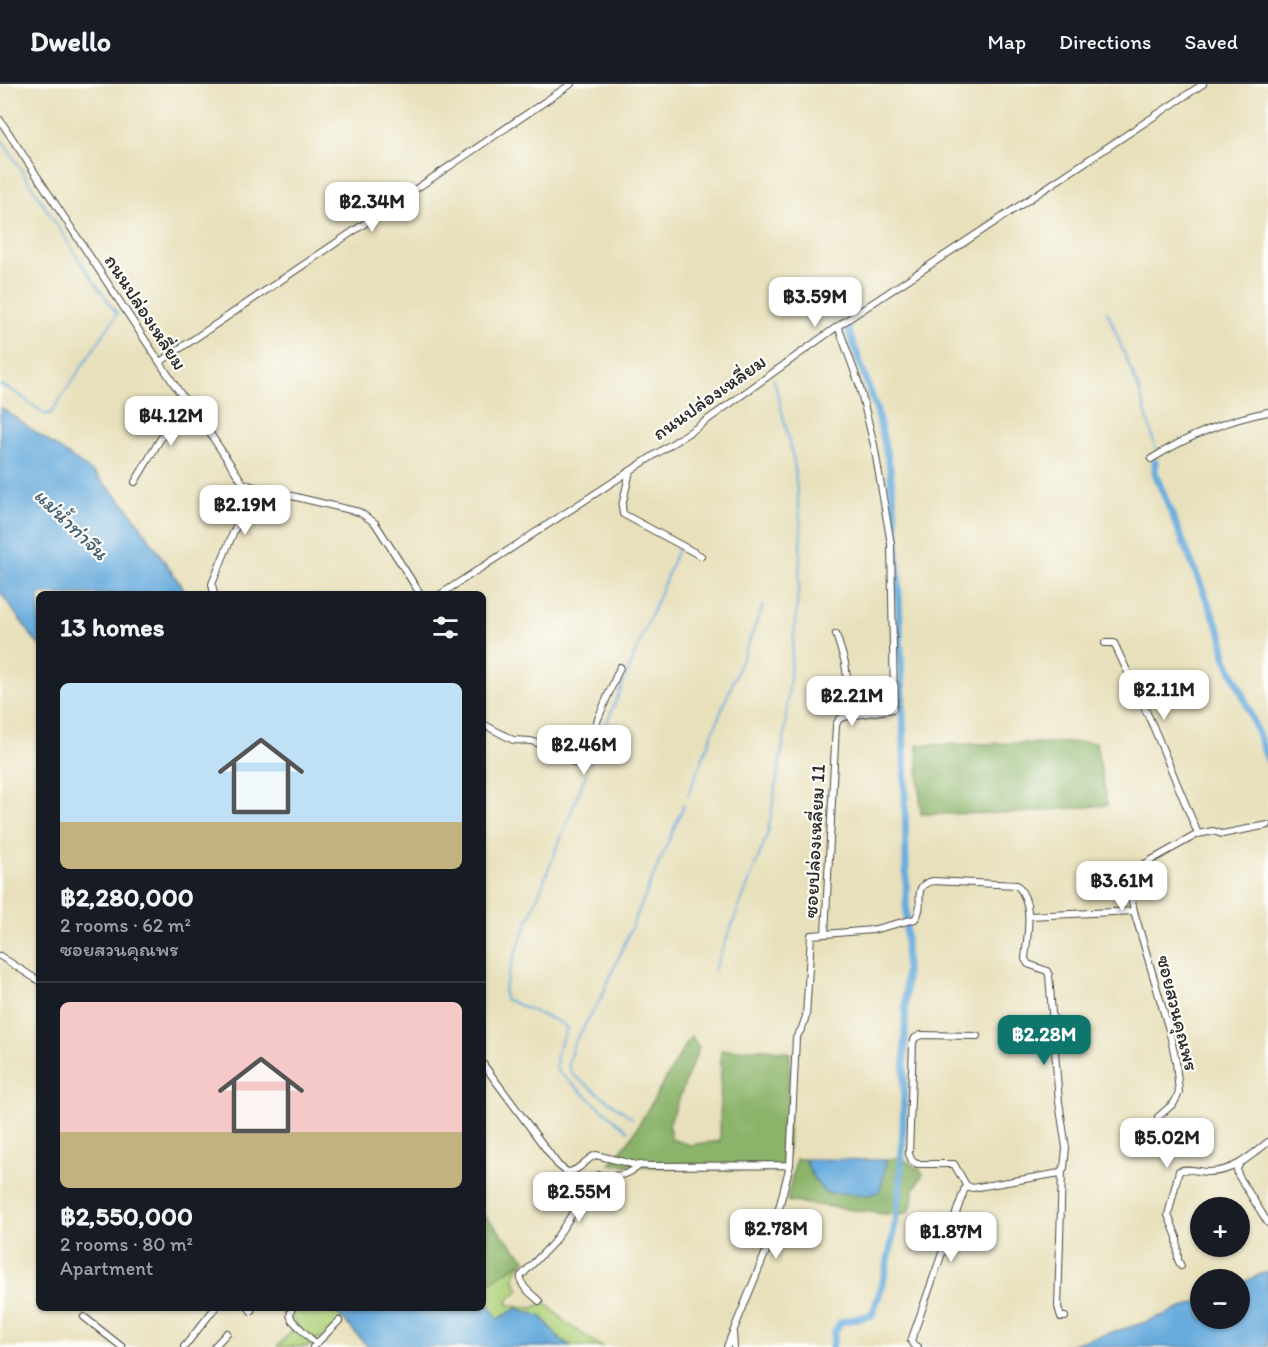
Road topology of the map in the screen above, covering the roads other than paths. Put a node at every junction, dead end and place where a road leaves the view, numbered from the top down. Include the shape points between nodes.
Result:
1 (571, 84) edge
2 (1203, 84) edge
3 (0, 120) edge
4 (838, 326) junction
5 (160, 362) junction
6 (184, 399) junction
7 (1268, 412) edge
8 (1151, 459) dead end
9 (630, 471) junction
10 (135, 482) dead end
11 (243, 483) junction
12 (701, 556) dead end
13 (213, 591) edge
14 (418, 591) edge
15 (446, 591) edge
16 (836, 634) dead end
17 (1105, 643) dead end
18 (620, 667) dead end
19 (852, 715) junction
20 (486, 726) edge
21 (1268, 825) edge
22 (1198, 834) junction
23 (1134, 911) junction
24 (1029, 916) junction
25 (825, 934) junction
26 (0, 956) edge
27 (36, 979) edge
28 (977, 1036) dead end
29 (486, 1068) edge
30 (1158, 1117) dead end
31 (1268, 1142) edge
32 (640, 1165) junction
33 (790, 1165) junction
34 (1239, 1165) junction
35 (1062, 1171) junction
36 (966, 1185) junction
37 (1268, 1223) edge
38 (1181, 1266) dead end
39 (539, 1301) dead end
40 (212, 1311) edge
41 (291, 1311) edge
42 (84, 1317) dead end
43 (1065, 1317) dead end
44 (339, 1321) dead end
45 (227, 1333) dead end
46 (315, 1345) edge
47 (122, 1347) edge
48 (184, 1347) edge
49 (214, 1347) edge
50 (729, 1347) edge
51 (918, 1347) edge

1 - 5 street
2 - 4 street, ถนนปล่องเหลี่ยม
3 - 5 street, ถนนปล่องเหลี่ยม
4 - 9 street, ถนนปล่องเหลี่ยม
4 - 19 street via 859,384 874,445 891,544 893,708
5 - 6 street, ถนนปล่องเหลี่ยม
6 - 10 street
6 - 11 street, ถนนปล่องเหลี่ยม
7 - 8 street via 1201,432
9 - 12 street via 623,514
9 - 15 street, ถนนปล่องเหลี่ยม
11 - 13 street via 241,514 212,584
11 - 14 street via 358,512 375,523
16 - 19 street via 845,663
17 - 22 street via 1114,643
18 - 20 street via 581,764 540,744 513,740
19 - 25 street, ซอยปล่องเหลี่ยม 11 via 839,720 836,726
21 - 22 street, ซอยสวนคุณพร via 1222,834
22 - 23 street, ซอยสวนคุณพร via 1130,872 1127,881
23 - 24 street
23 - 30 street, ซอยสวนคุณพร via 1169,1030 1179,1086 1174,1103
24 - 25 street via 1017,885 933,881 920,888 920,910 915,919 872,930
24 - 35 street via 1024,959 1048,975 1066,1148
25 - 33 street, ซอยปล่องเหลี่ยม 11 via 811,935 806,1016 796,1038
26 - 27 street
28 - 36 street via 921,1035 913,1043 909,1154 917,1164 954,1164
29 - 32 street via 563,1170 573,1172 596,1155
31 - 34 street
32 - 33 street
32 - 39 street via 625,1175 598,1175 553,1243 521,1276 524,1287
33 - 50 street, ซอยปล่องเหลี่ยม 11 via 771,1239
34 - 37 street via 1238,1175
34 - 38 street via 1215,1172 1179,1171 1168,1215 1177,1237
35 - 36 street via 983,1187
35 - 43 street via 1058,1307 1061,1317
36 - 51 street via 911,1341
40 - 48 street
41 - 46 street via 292,1320
42 - 47 street
44 - 46 street
45 - 49 street

